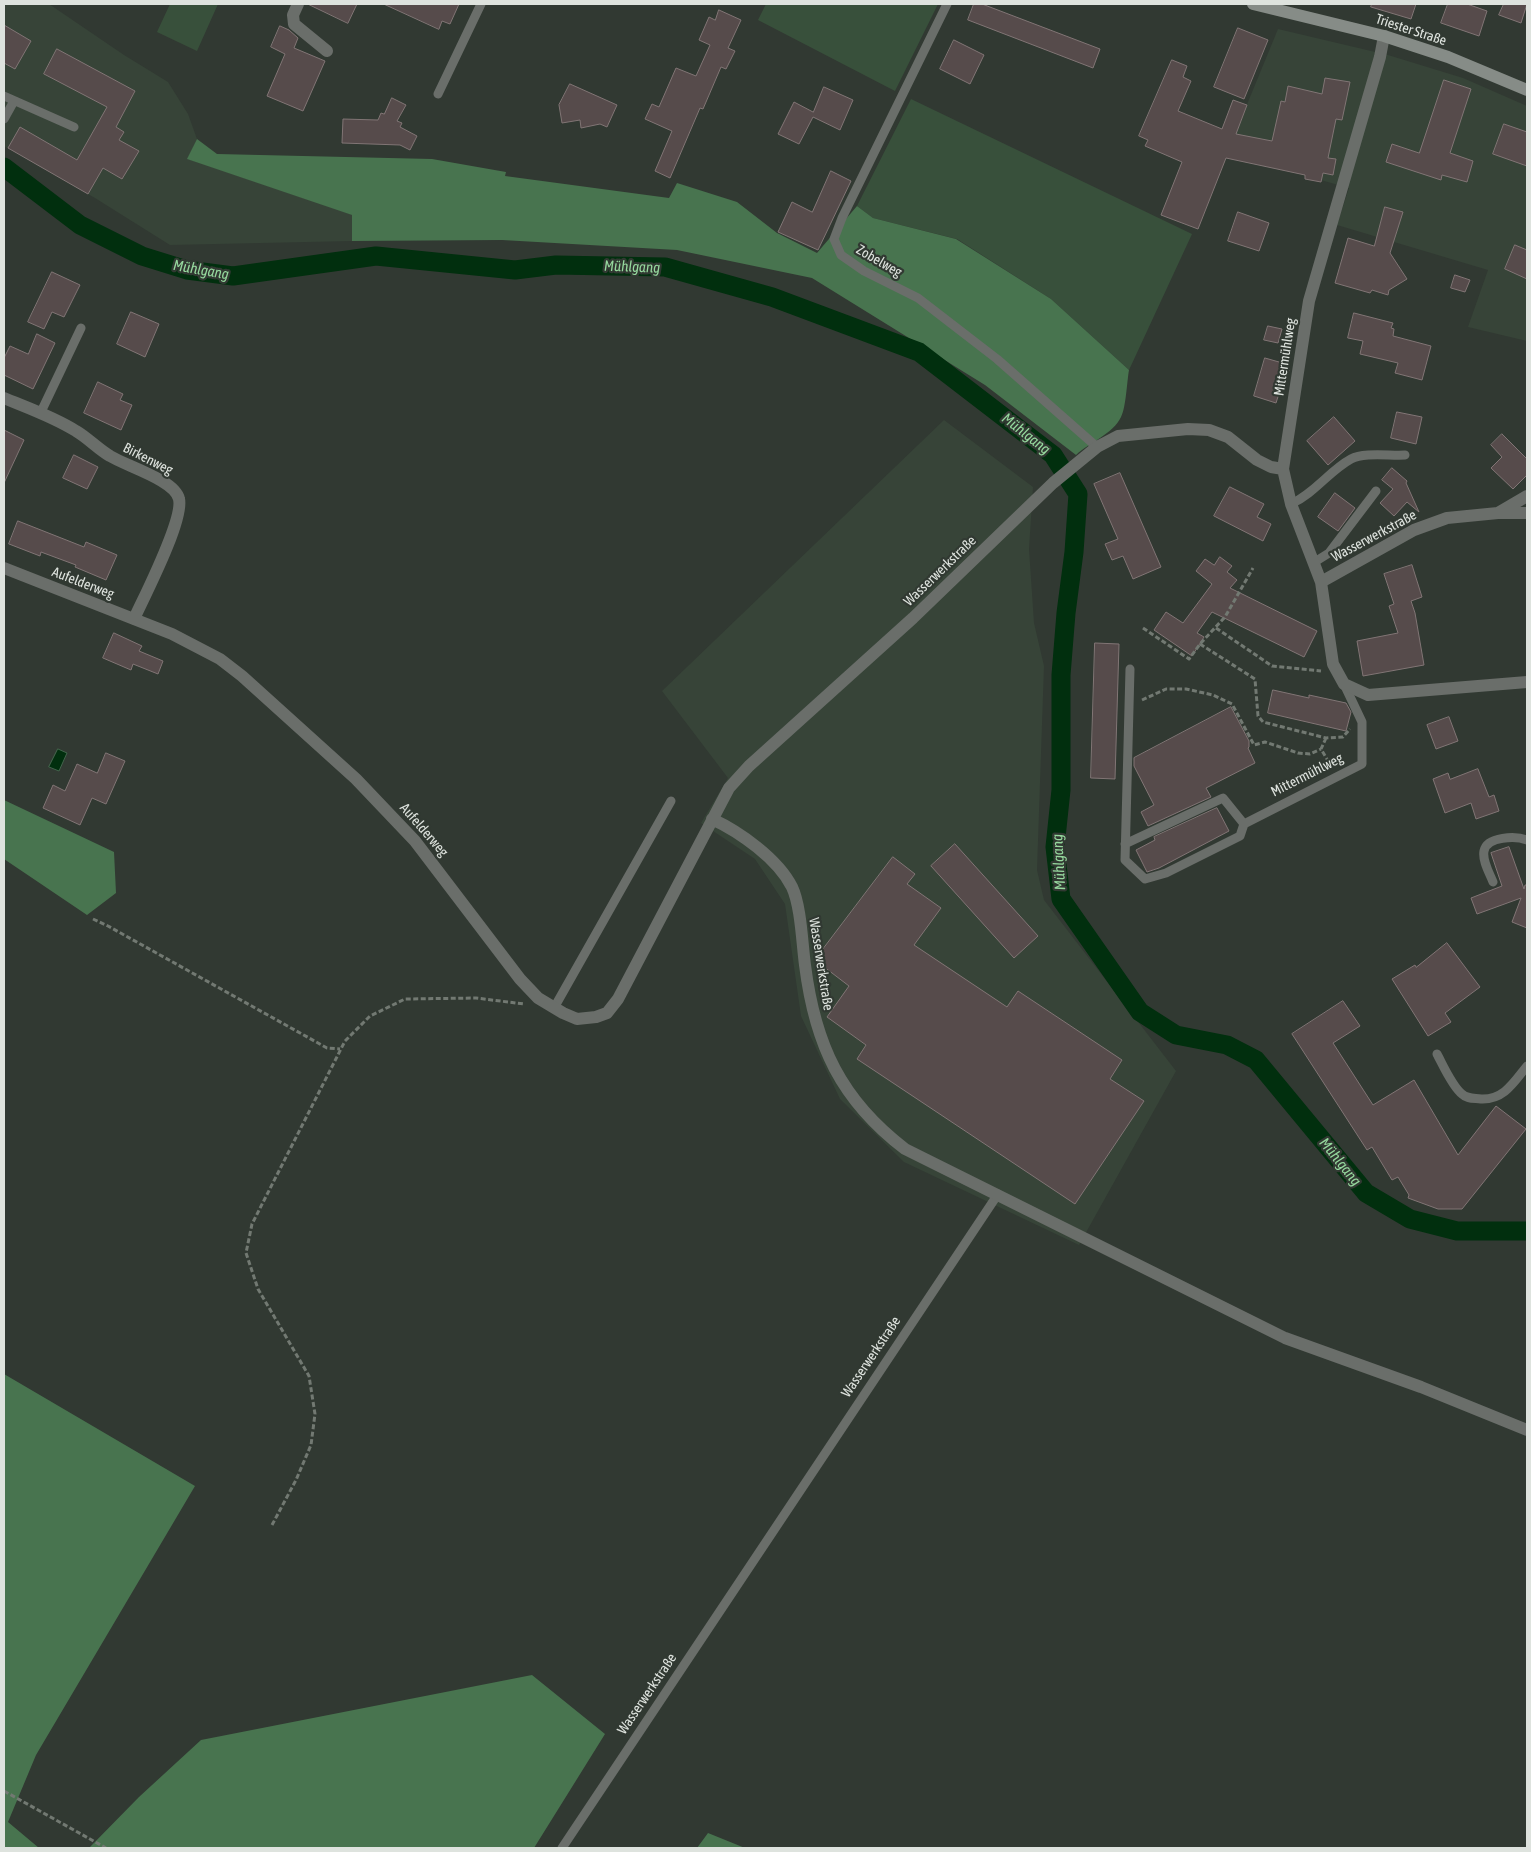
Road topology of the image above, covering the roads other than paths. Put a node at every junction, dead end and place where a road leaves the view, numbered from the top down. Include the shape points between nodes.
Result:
1 (298, 4) edge
2 (481, 4) edge
3 (947, 4) edge
4 (1253, 4) edge
5 (1276, 7) edge
6 (1384, 36) junction
7 (327, 51) dead end
8 (1527, 90) edge
9 (438, 94) dead end
10 (4, 96) edge
11 (14, 101) junction
12 (4, 119) edge
13 (74, 127) dead end
14 (81, 328) dead end
15 (4, 398) edge
16 (40, 414) junction
17 (1097, 447) junction
18 (1405, 455) dead end
19 (1283, 469) junction
20 (1376, 491) dead end
21 (1527, 496) edge
22 (1292, 504) junction
23 (1498, 513) junction
24 (1527, 513) edge
25 (1313, 563) junction
26 (4, 568) edge
27 (1321, 582) junction
28 (134, 619) junction
29 (1130, 669) dead end
30 (1341, 678) junction
31 (1527, 682) edge
32 (671, 801) dead end
33 (712, 819) junction
34 (1244, 824) junction
35 (1527, 840) edge
36 (1125, 844) junction
37 (1493, 882) dead end
38 (554, 1008) junction
39 (1437, 1054) dead end
40 (1527, 1066) edge
41 (998, 1194) junction
42 (1527, 1430) edge
43 (562, 1848) edge

1 - 7 street via 293,15 294,24
2 - 9 lane
3 - 17 lane, Zobelweg via 834,239 841,255 864,271 918,298 997,359
4 - 5 main road, Triester Straße
5 - 6 main road, Triester Straße
6 - 8 main road, Triester Straße
6 - 19 street, Mittermühlweg via 1309,301
10 - 11 lane
11 - 12 lane
11 - 13 lane
14 - 16 lane
15 - 16 street, Birkenweg
16 - 28 street, Birkenweg via 77,431 109,456 164,483 174,490 179,499 179,511 166,551
17 - 19 street, Wasserwerkstraße via 1118,436 1209,430 1228,438 1257,460
17 - 33 street, Wasserwerkstraße via 1053,483 913,618 748,766 729,788
18 - 22 lane via 1351,459 1314,491
19 - 22 street, Mittermühlweg
20 - 25 lane via 1329,553
21 - 23 street, Wasserwerkstraße
22 - 25 street, Mittermühlweg
23 - 24 street
23 - 27 street, Wasserwerkstraße via 1447,518 1414,530
25 - 27 street, Mittermühlweg
26 - 28 street, Aufelderweg
27 - 30 street, Mittermühlweg via 1333,664
28 - 38 street, Aufelderweg via 220,659 356,779 415,841 520,979 538,998
29 - 36 lane, Mittermühlweg
30 - 31 street via 1368,695
30 - 34 lane, Mittermühlweg via 1362,722 1362,764
32 - 38 lane
33 - 38 street, Aufelderweg via 618,1000 607,1013 596,1017 577,1019
33 - 41 street, Wasserwerkstraße via 771,859 793,888 812,1012 824,1050 852,1098 905,1149
34 - 36 lane via 1223,798
34 - 36 lane, Mittermühlweg via 1240,836 1166,874 1145,879 1125,860
35 - 37 lane via 1516,837 1498,839 1487,845 1484,852 1486,866
39 - 40 lane via 1456,1088 1470,1098 1486,1099 1504,1093
41 - 42 street via 1285,1338 1421,1387
41 - 43 lane, Wasserwerkstraße

